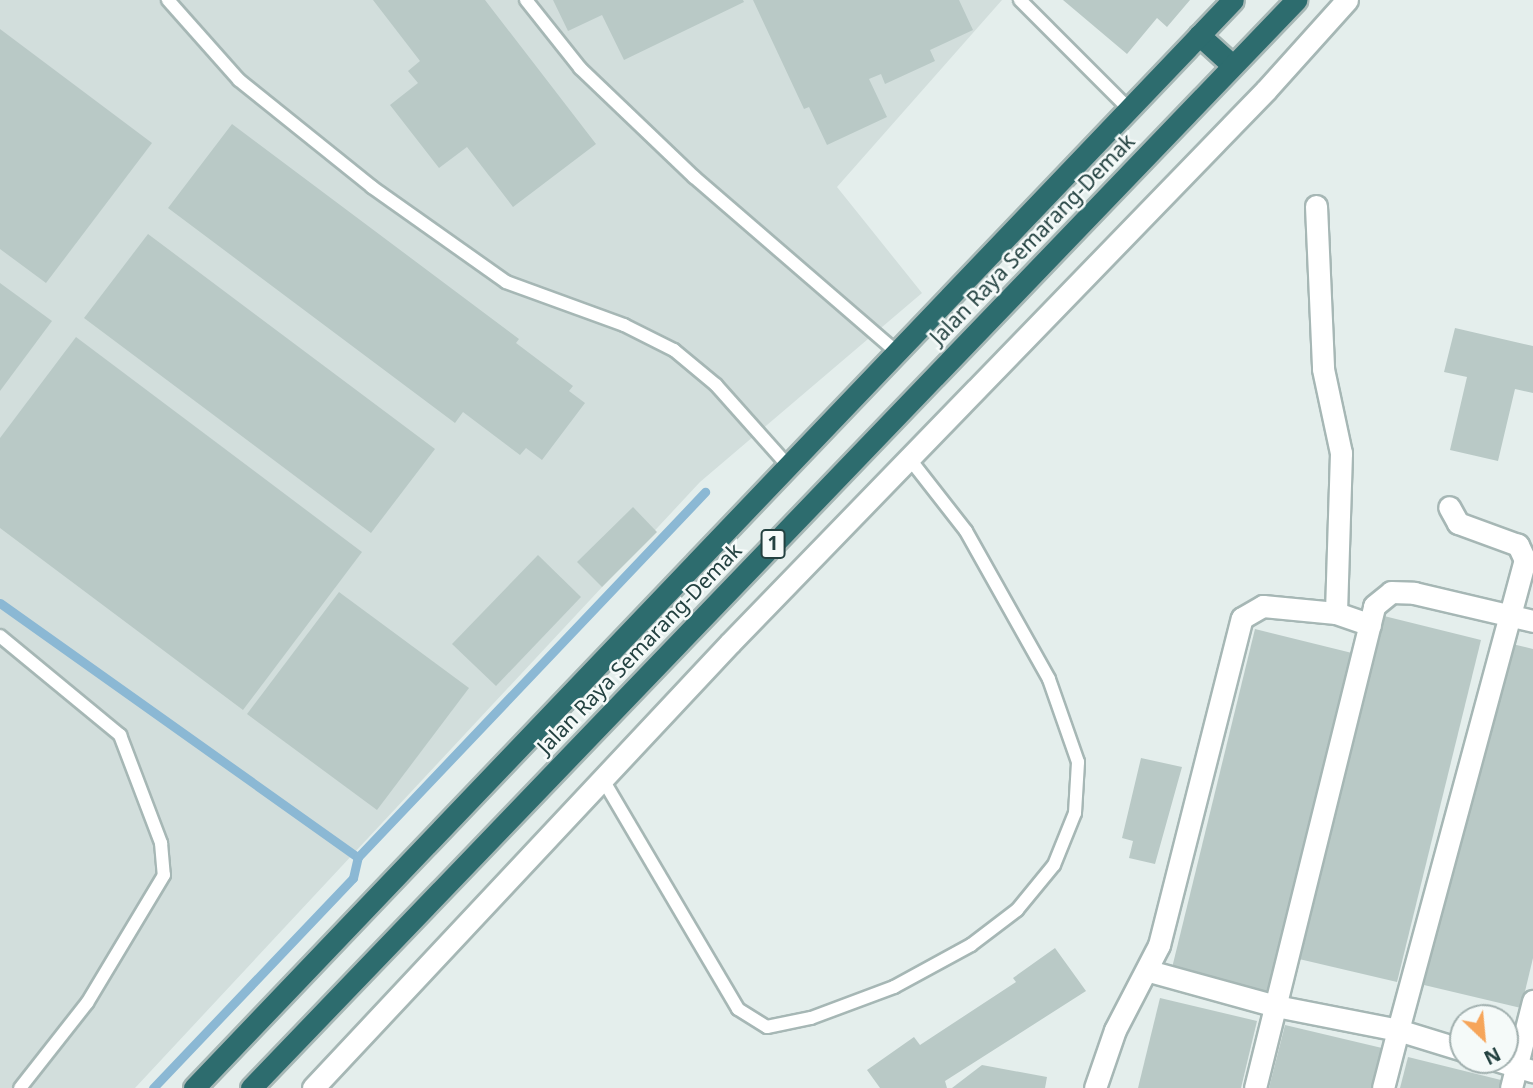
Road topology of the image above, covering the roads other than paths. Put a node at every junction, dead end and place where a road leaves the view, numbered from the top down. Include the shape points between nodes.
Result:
1 (168, 0) edge
2 (526, 0) edge
3 (1020, 0) edge
4 (1233, 0) edge
5 (1296, 0) edge
6 (1347, 0) edge
7 (1199, 35) junction
8 (1231, 64) junction
9 (1128, 108) junction
10 (1316, 206) dead end
11 (898, 353) junction
12 (909, 458) junction
13 (789, 467) junction
14 (1449, 508) dead end
15 (1336, 604) junction
16 (1523, 618) edge
17 (1370, 625) junction
18 (0, 636) edge
19 (602, 778) junction
20 (1149, 971) junction
21 (1533, 1000) edge
22 (1276, 1006) junction
23 (1398, 1030) junction
24 (1449, 1045) edge
25 (1519, 1051) edge
26 (20, 1088) edge
27 (194, 1088) edge
28 (251, 1088) edge
29 (313, 1088) edge
30 (1095, 1088) edge
31 (1255, 1088) edge
32 (1383, 1088) edge

1 - 13 lane via 240,80 372,187 506,282 624,325 674,350 716,385
2 - 11 lane via 580,68 694,177
3 - 9 lane
4 - 7 highway, Jalan Raya Semarang-Demak / 1
5 - 8 highway, Jalan Raya Semarang-Demak / 1
6 - 12 street via 1266,90
7 - 8 highway
7 - 9 highway, Jalan Raya Semarang-Demak / 1
8 - 28 highway, Jalan Raya Semarang-Demak / 1
9 - 11 highway, Jalan Raya Semarang-Demak / 1
10 - 15 street via 1323,369 1341,453
11 - 13 highway, Jalan Raya Semarang-Demak / 1
12 - 19 street
12 - 19 lane via 966,531 1049,679 1078,762 1075,813 1054,865 1017,910 971,945 894,987 811,1018 767,1027 738,1009
13 - 27 highway, Jalan Raya Semarang-Demak / 1
14 - 16 street via 1458,523 1518,545 1523,552
15 - 17 street
15 - 20 street via 1263,606 1242,618
16 - 17 street via 1391,592 1374,606
16 - 23 street
17 - 22 street
18 - 26 lane via 120,735 161,843 164,875 87,1003
19 - 29 street
20 - 22 street
20 - 30 street via 1115,1030
21 - 25 street
22 - 23 street
22 - 31 street
23 - 24 street
23 - 32 street

